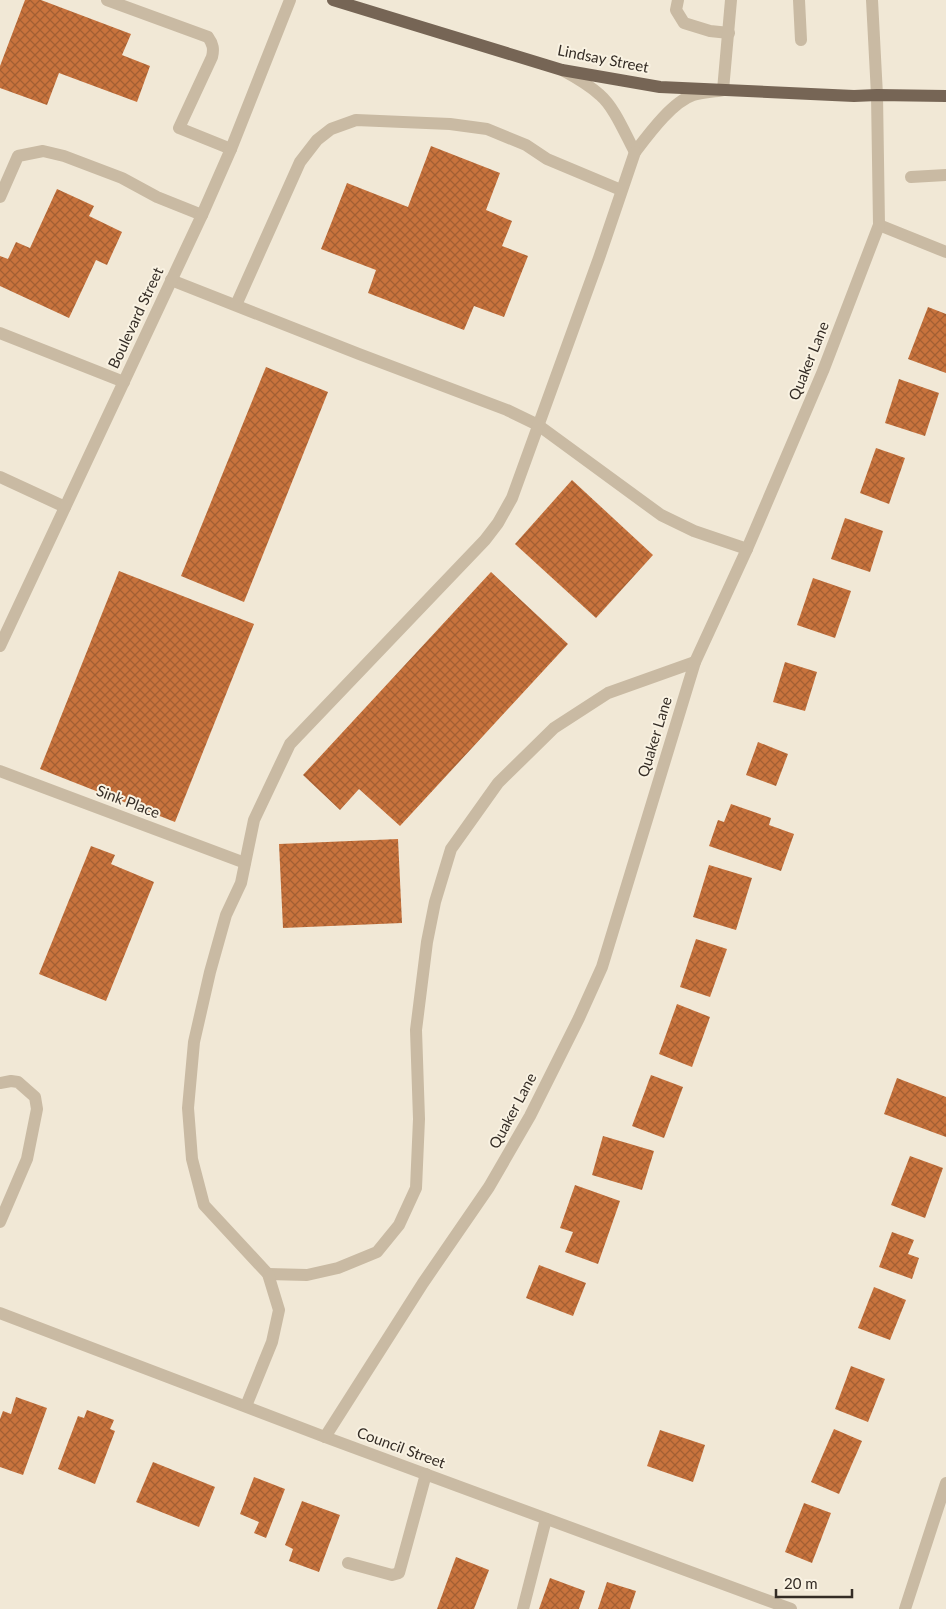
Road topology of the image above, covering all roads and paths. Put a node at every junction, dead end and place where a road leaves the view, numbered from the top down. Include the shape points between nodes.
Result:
1 (107, 0) edge
2 (290, 0) edge
3 (332, 0) edge
4 (678, 0) edge
5 (731, 0) edge
6 (799, 0) edge
7 (872, 0) edge
8 (729, 33) junction
9 (801, 40) dead end
10 (562, 70) junction
11 (723, 90) junction
12 (877, 95) junction
13 (946, 96) edge
14 (231, 149) junction
15 (635, 152) junction
16 (946, 175) edge
17 (911, 177) dead end
18 (622, 190) junction
19 (0, 196) edge
20 (202, 215) junction
21 (879, 225) junction
22 (946, 252) edge
23 (172, 280) junction
24 (236, 305) junction
25 (0, 333) edge
26 (124, 382) junction
27 (538, 425) junction
28 (0, 477) edge
29 (65, 507) junction
30 (746, 549) junction
31 (0, 646) edge
32 (695, 662) junction
33 (0, 771) edge
34 (245, 863) junction
35 (0, 1083) edge
36 (0, 1222) edge
37 (268, 1274) junction
38 (0, 1313) edge
39 (246, 1406) junction
40 (325, 1437) junction
41 (426, 1474) junction
42 (946, 1483) edge
43 (546, 1519) junction
44 (348, 1563) dead end
45 (523, 1609) edge
46 (792, 1609) edge
47 (905, 1609) edge

1 - 14 street via 208,37 214,50 212,57 179,128
2 - 14 street, Boulevard Street
3 - 10 main road, Lindsay Street
4 - 8 street via 676,10 684,23
5 - 8 street
6 - 9 street
7 - 12 street, Quaker Lane
8 - 11 street
10 - 11 main road, Lindsay Street via 660,87
10 - 15 street via 602,96
11 - 12 main road, Lindsay Street
11 - 15 street via 691,95 670,110
12 - 13 main road, Lindsay Street
12 - 21 street, Quaker Lane
14 - 20 street, Boulevard Street
15 - 18 street
16 - 17 street
18 - 24 street via 487,129 356,120 331,129 317,140 300,162
18 - 27 street
19 - 20 street via 18,156 43,151 122,178 157,197
20 - 23 street, Boulevard Street
21 - 22 street
21 - 30 street, Quaker Lane via 823,371
23 - 24 street
23 - 26 street, Boulevard Street
24 - 27 street
25 - 26 street
26 - 29 street, Boulevard Street
27 - 30 street via 660,515
27 - 34 street via 512,498 485,540 290,744 254,820
28 - 29 street
29 - 31 street, Boulevard Street
30 - 32 street, Quaker Lane
32 - 37 street via 608,693 554,728 498,783 451,849 434,902 416,1030 419,1119 416,1188 399,1225 377,1252 338,1268 307,1275
32 - 40 street, Quaker Lane via 602,967 579,1018 490,1188 423,1283
33 - 34 street, Sink Place
34 - 37 street via 210,972 194,1042 188,1108 192,1158 204,1205
35 - 36 street via 18,1082 35,1097 37,1109 27,1159
37 - 39 street via 280,1310 272,1342
38 - 39 street, Council Street
39 - 40 street, Council Street
40 - 41 street, Council Street
41 - 43 street, Council Street
41 - 44 street via 399,1573 392,1575
42 - 47 street
43 - 45 street
43 - 46 street, Council Street

